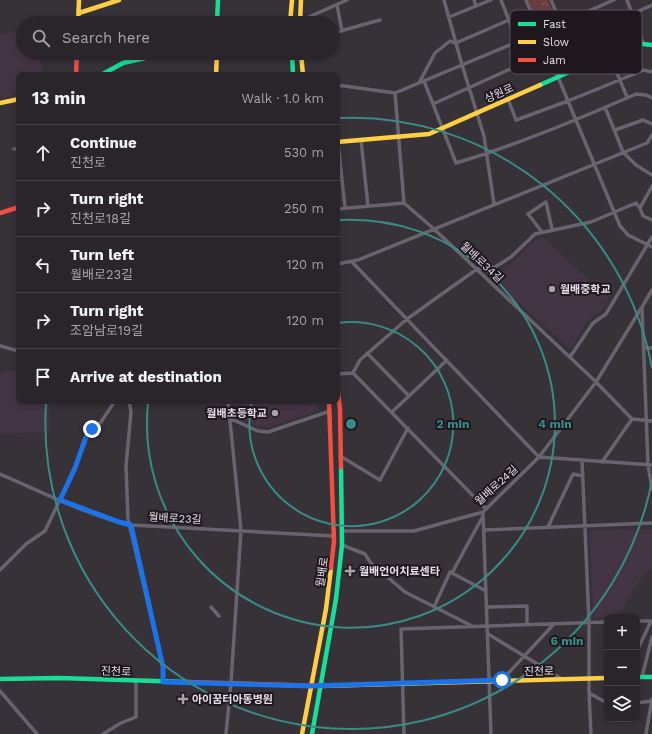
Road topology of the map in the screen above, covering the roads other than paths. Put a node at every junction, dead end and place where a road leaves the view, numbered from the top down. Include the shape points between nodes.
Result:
1 (79, 0) edge
2 (119, 0) edge
3 (218, 0) edge
4 (292, 0) edge
5 (301, 0) edge
6 (347, 0) edge
7 (444, 0) edge
8 (474, 0) edge
9 (491, 0) edge
10 (501, 0) edge
11 (526, 0) edge
12 (557, 0) edge
13 (614, 0) edge
14 (626, 0) edge
15 (552, 1) edge
16 (337, 5) junction
17 (652, 5) edge
18 (476, 6) junction
19 (530, 10) edge
20 (591, 10) edge
21 (630, 10) edge
22 (641, 10) edge
23 (79, 13) junction
24 (79, 16) edge
25 (217, 16) edge
26 (291, 16) edge
27 (300, 16) edge
28 (313, 16) edge
29 (339, 16) edge
30 (449, 18) junction
31 (380, 20) dead end
32 (509, 20) joint
33 (340, 21) edge
34 (342, 31) joint
35 (456, 43) junction
36 (643, 43) edge
37 (510, 45) edge
38 (652, 45) edge
39 (77, 60) edge
40 (136, 60) edge
41 (217, 60) edge
42 (292, 60) edge
43 (302, 60) edge
44 (462, 65) junction
45 (510, 69) edge
46 (642, 71) edge
47 (76, 72) edge
48 (106, 72) edge
49 (216, 72) edge
50 (293, 72) edge
51 (303, 72) edge
52 (652, 72) edge
53 (563, 74) edge
54 (618, 74) edge
55 (633, 74) edge
56 (558, 76) junction
57 (620, 79) junction
58 (424, 81) junction
59 (418, 83) junction
60 (340, 85) edge
61 (469, 87) junction
62 (396, 93) junction
63 (627, 98) junction
64 (652, 98) edge
65 (508, 99) junction
66 (16, 100) edge
67 (568, 102) junction
68 (0, 103) edge
69 (433, 104) junction
70 (605, 107) junction
71 (478, 112) junction
72 (576, 120) junction
73 (652, 124) edge
74 (442, 128) junction
75 (615, 130) junction
76 (652, 135) edge
77 (400, 136) junction
78 (361, 140) junction
79 (340, 142) edge
80 (647, 143) junction
81 (652, 146) edge
82 (623, 152) junction
83 (486, 154) junction
84 (594, 163) junction
85 (340, 167) edge
86 (652, 175) edge
87 (652, 186) edge
88 (404, 203) junction
89 (494, 204) junction
90 (368, 206) junction
91 (16, 208) edge
92 (345, 208) junction
93 (640, 208) junction
94 (340, 209) edge
95 (0, 212) edge
96 (615, 213) junction
97 (652, 220) edge
98 (434, 229) junction
99 (552, 229) junction
100 (542, 232) junction
101 (652, 237) edge
102 (647, 245) junction
103 (652, 247) edge
104 (352, 262) junction
105 (340, 264) edge
106 (477, 269) junction
107 (652, 290) edge
108 (642, 307) junction
109 (407, 319) junction
110 (0, 346) edge
111 (644, 348) junction
112 (652, 348) edge
113 (16, 350) edge
114 (367, 353) junction
115 (570, 357) junction
116 (447, 360) junction
117 (353, 373) junction
118 (340, 374) edge
119 (596, 382) junction
120 (409, 396) junction
121 (113, 404) edge
122 (130, 404) edge
123 (228, 404) edge
124 (329, 404) edge
125 (339, 404) edge
126 (330, 411) junction
127 (392, 412) junction
128 (230, 418) junction
129 (632, 419) junction
130 (646, 421) junction
131 (652, 421) edge
132 (408, 428) junction
133 (340, 456) junction
134 (539, 457) junction
135 (582, 460) junction
136 (602, 462) junction
137 (650, 465) edge
138 (0, 474) edge
139 (583, 476) junction
140 (652, 489) edge
141 (60, 500) junction
142 (484, 512) junction
143 (652, 523) edge
144 (131, 525) junction
145 (585, 525) junction
146 (548, 527) junction
147 (241, 530) junction
148 (484, 530) junction
149 (343, 531) junction
150 (334, 536) junction
151 (342, 545) junction
152 (0, 570) edge
153 (451, 573) junction
154 (486, 591) junction
155 (212, 607) dead end
156 (434, 607) junction
157 (487, 608) junction
158 (219, 616) dead end
159 (640, 621) edge
160 (652, 621) edge
161 (589, 622) junction
162 (604, 622) edge
163 (554, 624) junction
164 (528, 625) junction
165 (487, 627) junction
166 (475, 628) junction
167 (488, 634) junction
168 (652, 637) edge
169 (638, 650) edge
170 (524, 657) junction
171 (640, 677) edge
172 (652, 677) edge
173 (604, 678) edge
174 (0, 679) edge
175 (589, 679) junction
176 (502, 680) junction
177 (563, 680) junction
178 (136, 681) junction
179 (490, 681) junction
180 (163, 682) junction
181 (231, 683) junction
182 (402, 684) junction
183 (311, 686) junction
184 (320, 686) junction
185 (0, 691) edge
186 (589, 694) junction
187 (652, 700) edge
188 (604, 702) edge
189 (640, 702) edge
190 (37, 734) edge
191 (103, 734) edge
192 (226, 734) edge
193 (302, 734) edge
194 (312, 734) edge
195 (404, 734) edge
196 (491, 734) edge
197 (591, 734) edge
198 (646, 734) edge

1 - 23 main road
2 - 23 main road
3 - 25 main road
4 - 26 main road
5 - 27 main road
6 - 16 street
7 - 30 street
8 - 18 street
9 - 18 street
10 - 32 street
11 - 19 street
12 - 15 street
13 - 20 street
14 - 21 street
16 - 28 street
16 - 29 street
17 - 22 street
18 - 30 street
23 - 24 main road
30 - 35 street
31 - 34 street
32 - 35 street
33 - 34 street
35 - 44 street
35 - 59 street via 450,41 435,53
36 - 38 main road, 상원로
37 - 44 street
39 - 47 main road
40 - 48 main road via 123,63
41 - 49 main road
42 - 50 main road
43 - 51 main road
44 - 58 street
44 - 61 street
45 - 61 street
46 - 52 street
53 - 56 main road, 상원로
54 - 57 street
55 - 57 street
56 - 65 main road, 상원로
56 - 67 street
57 - 63 street
57 - 67 street
58 - 59 street
58 - 69 street
59 - 62 street
60 - 62 street
61 - 69 street
61 - 71 street
62 - 77 street
63 - 64 street via 636,94
63 - 70 street
65 - 67 street via 516,120
65 - 71 main road, 상원로
66 - 68 main road
67 - 72 street
69 - 74 street
70 - 72 street
70 - 75 street
71 - 74 main road, 상원로
71 - 83 street
72 - 83 street
72 - 84 street
73 - 75 street via 644,120
74 - 77 main road, 상원로 via 428,134
74 - 83 street via 456,163
75 - 82 street
76 - 80 street
77 - 78 main road, 상원로
77 - 88 street
78 - 79 main road, 상원로
78 - 90 street
80 - 81 street
80 - 82 street
82 - 84 street
82 - 86 street via 636,165
83 - 89 street
84 - 89 street
84 - 96 street
85 - 92 street, 상원로
87 - 93 street
88 - 90 street
88 - 98 street, 월배로34길
89 - 98 street
90 - 92 street
91 - 95 main road
92 - 94 street
93 - 96 street via 636,203
93 - 97 street via 643,216
96 - 99 street via 591,222
96 - 102 street via 620,226 628,235
98 - 104 street
98 - 106 street, 월배로34길
99 - 100 street
99 - 100 street via 546,202 528,214
100 - 106 street via 535,234 511,257 495,267
101 - 102 street
102 - 103 street
102 - 115 street via 606,314 593,323
104 - 105 street
104 - 109 street
106 - 109 street
106 - 115 street, 월배로34길
107 - 108 street, 월배로24길
108 - 111 street
108 - 119 street, 월배로24길
109 - 114 street
109 - 116 street
110 - 113 street
111 - 112 street
111 - 130 street
114 - 117 street
114 - 120 street
115 - 119 street, 월배로34길
116 - 120 street
116 - 134 street
117 - 118 street
117 - 127 street
119 - 129 street
119 - 134 street, 월배로24길
120 - 127 street
121 - 141 street via 101,422 86,437
122 - 144 street via 126,466 128,519
123 - 128 street
124 - 126 main road, 월배로
125 - 133 main road, 월배로
126 - 128 street via 268,432 258,431
126 - 150 main road, 월배로
127 - 132 street
128 - 147 street
129 - 130 street
129 - 136 street
130 - 131 street
130 - 137 street
132 - 133 street via 380,480
132 - 142 street
133 - 149 main road, 월배로
134 - 135 street
134 - 142 street, 월배로24길
135 - 136 street
135 - 139 street
136 - 137 street
137 - 140 street
138 - 141 street, 월배로23길
139 - 145 street
139 - 146 street via 573,474
141 - 144 street, 월배로23길
141 - 152 street via 45,531 26,544
142 - 148 street
142 - 149 street, 월배로24길 via 414,531
142 - 153 street
143 - 145 street
144 - 147 street, 월배로23길
144 - 180 street via 163,667
145 - 146 street
145 - 161 street
146 - 148 street
147 - 150 street, 월배로23길
147 - 181 street
148 - 154 street
149 - 151 main road, 월배로
150 - 183 main road, 월배로 via 326,609
151 - 156 street via 365,554 370,562 405,592
151 - 184 main road, 월배로 via 336,599
153 - 154 street
153 - 156 street
154 - 157 street
155 - 158 street
156 - 166 street
157 - 164 street via 528,606
157 - 165 street
159 - 160 street
160 - 169 street
161 - 162 street
161 - 163 street
161 - 175 street
163 - 164 street
163 - 170 street
164 - 165 street
165 - 166 street
165 - 167 street
166 - 182 street via 401,629
167 - 170 street
167 - 179 street
168 - 171 street
170 - 176 street
170 - 177 street
171 - 172 main road
173 - 175 main road, 진천로
174 - 178 main road, 진천로
175 - 177 main road, 진천로
175 - 186 street
176 - 177 main road, 진천로
176 - 179 main road, 진천로
178 - 180 main road, 진천로
178 - 191 street via 136,717
179 - 182 main road, 진천로
179 - 196 street
180 - 181 main road, 진천로
181 - 183 main road, 진천로
181 - 192 street
182 - 184 main road, 진천로
182 - 195 street
183 - 184 main road, 진천로
183 - 193 main road, 월배로
184 - 194 main road, 월배로
185 - 190 street
186 - 188 street
186 - 197 street
187 - 189 street
187 - 198 street

